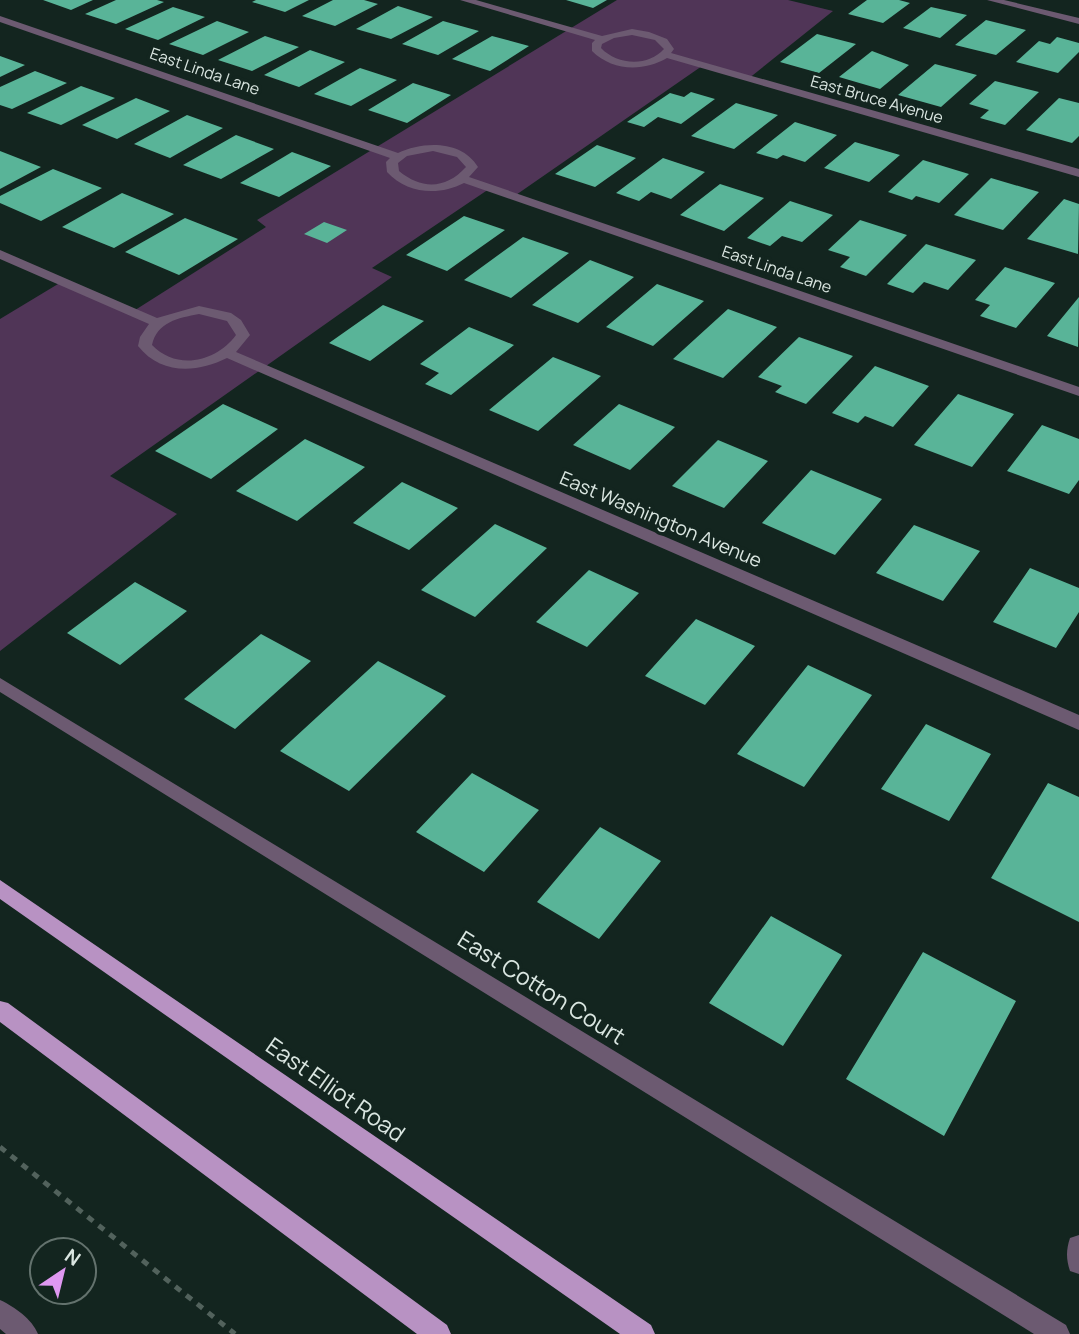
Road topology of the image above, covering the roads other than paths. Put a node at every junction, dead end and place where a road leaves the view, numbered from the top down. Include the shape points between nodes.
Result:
1 (465, 0) edge
2 (992, 0) edge
3 (0, 19) edge
4 (1079, 21) edge
5 (602, 39) junction
6 (666, 55) junction
7 (399, 157) junction
8 (1079, 173) edge
9 (463, 179) junction
10 (0, 254) edge
11 (158, 323) junction
12 (227, 353) junction
13 (1079, 392) edge
14 (0, 684) edge
15 (1079, 723) edge
16 (0, 888) edge
17 (0, 1010) edge
18 (1079, 1247) edge
19 (1079, 1262) edge
20 (0, 1313) edge
21 (25, 1334) edge
22 (438, 1334) edge
23 (642, 1334) edge
24 (1057, 1334) edge

1 - 5 street
2 - 4 street
3 - 7 street, East Linda Lane
5 - 6 street via 623,33 646,34 668,44
5 - 6 street, East Bruce Avenue via 597,43 599,54 617,62 646,63
6 - 8 street, East Bruce Avenue
7 - 9 street via 390,170 402,183 438,187
7 - 9 street via 433,148 460,153 472,167
9 - 13 street, East Linda Lane
10 - 11 street
11 - 12 street via 146,335 145,346 162,361 192,364
11 - 12 street via 199,310 232,317 243,335
12 - 15 street, East Washington Avenue
14 - 24 street, East Cotton Court
16 - 23 main road, East Elliot Road
17 - 22 main road
18 - 19 street
20 - 21 street

